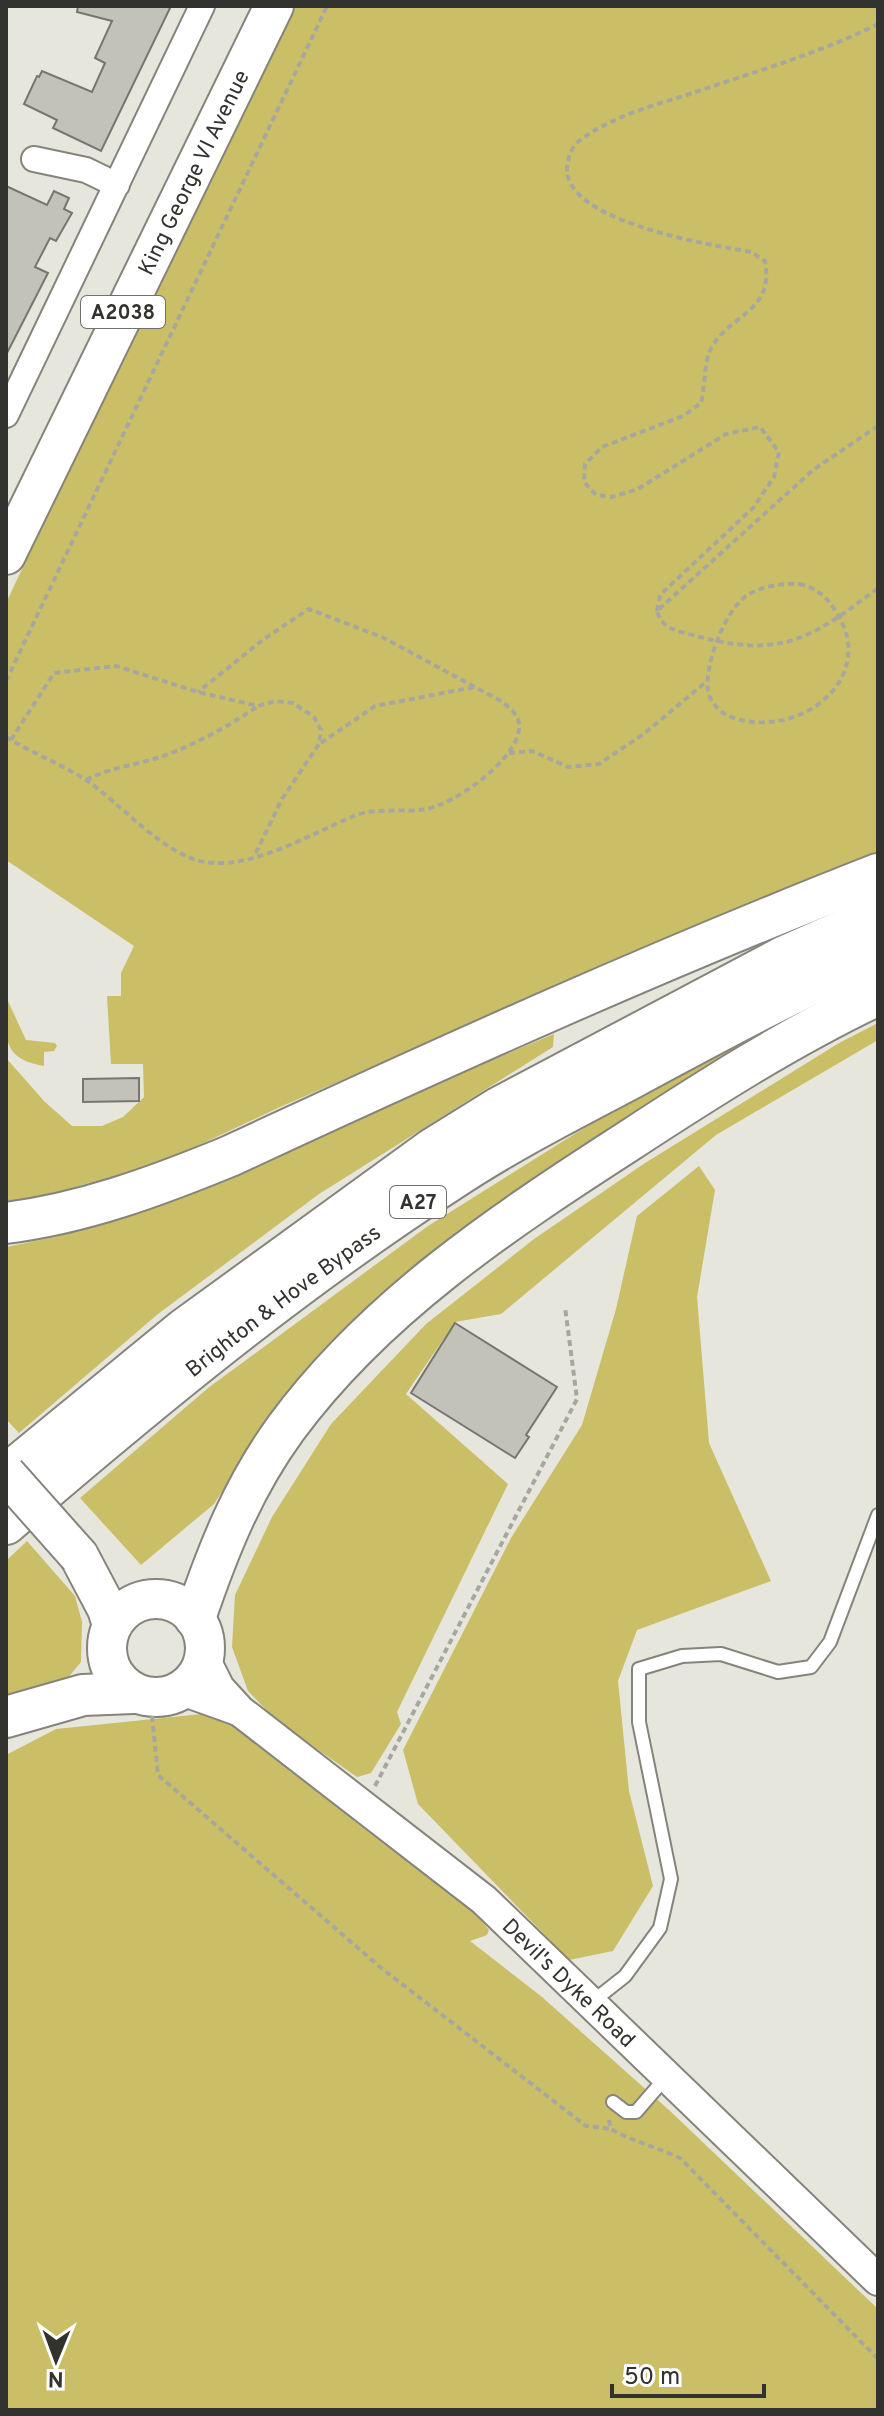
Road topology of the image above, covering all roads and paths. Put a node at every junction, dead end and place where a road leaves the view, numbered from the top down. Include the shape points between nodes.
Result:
1 (202, 6) edge
2 (274, 6) edge
3 (327, 6) edge
4 (878, 24) edge
5 (34, 159) dead end
6 (117, 185) junction
7 (6, 415) edge
8 (878, 426) edge
9 (6, 555) edge
10 (878, 588) edge
11 (657, 611) junction
12 (839, 617) junction
13 (716, 641) junction
14 (708, 680) junction
15 (6, 681) edge
16 (476, 687) junction
17 (198, 692) junction
18 (258, 706) junction
19 (8, 739) edge
20 (319, 744) junction
21 (509, 753) junction
22 (86, 780) junction
23 (254, 857) junction
24 (878, 874) edge
25 (878, 915) edge
26 (878, 953) edge
27 (878, 995) edge
28 (6, 1223) edge
29 (565, 1307) dead end
30 (6, 1475) edge
31 (878, 1515) edge
32 (6, 1524) edge
33 (125, 1613) junction
34 (195, 1618) junction
35 (204, 1658) junction
36 (155, 1693) junction
37 (240, 1711) junction
38 (6, 1717) edge
39 (364, 1807) junction
40 (590, 2004) junction
41 (667, 2076) junction
42 (613, 2102) joint
43 (611, 2129) junction
44 (878, 2280) edge
45 (878, 2359) edge

1 - 6 street
2 - 9 main road, King George VI Avenue / A2038
3 - 15 path
4 - 11 path via 836,45 646,108 580,139 568,156 567,175 574,191 598,208 647,229 751,252 765,261 768,279 763,294 721,334 709,354 701,403 683,416 602,447 585,464 584,482 596,495 612,497 638,489 726,434 760,427 779,452 774,477 753,508 660,595
5 - 6 street via 86,170
6 - 7 street
8 - 11 path via 813,470
10 - 12 path
11 - 13 path via 667,627
12 - 13 path via 766,647
12 - 13 path via 819,591 799,584 773,586 741,601
12 - 14 path via 848,636 848,665 822,702 805,713 771,722 731,717 715,705
13 - 14 path
14 - 21 path via 599,764 568,767 532,751
16 - 17 path via 384,638 309,609
16 - 20 path via 375,706
16 - 21 path via 515,712 520,728
17 - 18 path
17 - 19 path via 116,666 54,673
18 - 20 path via 276,701 304,708 319,723
18 - 22 path via 167,755
19 - 22 path
20 - 23 path via 282,799
21 - 23 path via 450,800 428,809 357,814 313,837
22 - 23 path via 188,856 206,863
24 - 28 highway via 557,1008 178,1177 83,1209
25 - 30 highway, Brighton & Hove Bypass / A27 via 785,956 498,1108 432,1149 184,1329
26 - 32 highway, Brighton & Hove Bypass / A27 via 800,987 452,1178 204,1358
27 - 34 highway via 760,1059 577,1174 474,1245 390,1315 317,1390 260,1467 234,1513
29 - 39 path via 577,1399
30 - 33 main road, bridge via 79,1556 107,1609
31 - 40 lane via 830,1642 811,1667 778,1672 721,1654 682,1656 639,1669 639,1722 671,1879 660,1928 625,1976
33 - 34 main road via 154,1599 170,1600
33 - 36 main road via 106,1639 111,1671 120,1683
34 - 35 main road via 202,1630
35 - 36 main road via 192,1682
35 - 37 street, Devil's Dyke Road via 219,1688
36 - 37 street, Devil's Dyke Road
36 - 38 highway via 83,1695
36 - 43 path via 158,1775 392,1977 586,2126
37 - 39 street, Devil's Dyke Road
39 - 40 street, Devil's Dyke Road via 484,1900
40 - 41 street, Devil's Dyke Road
41 - 42 lane via 636,2112
41 - 44 street, Devil's Dyke Road
42 - 43 path
43 - 45 path via 680,2158

